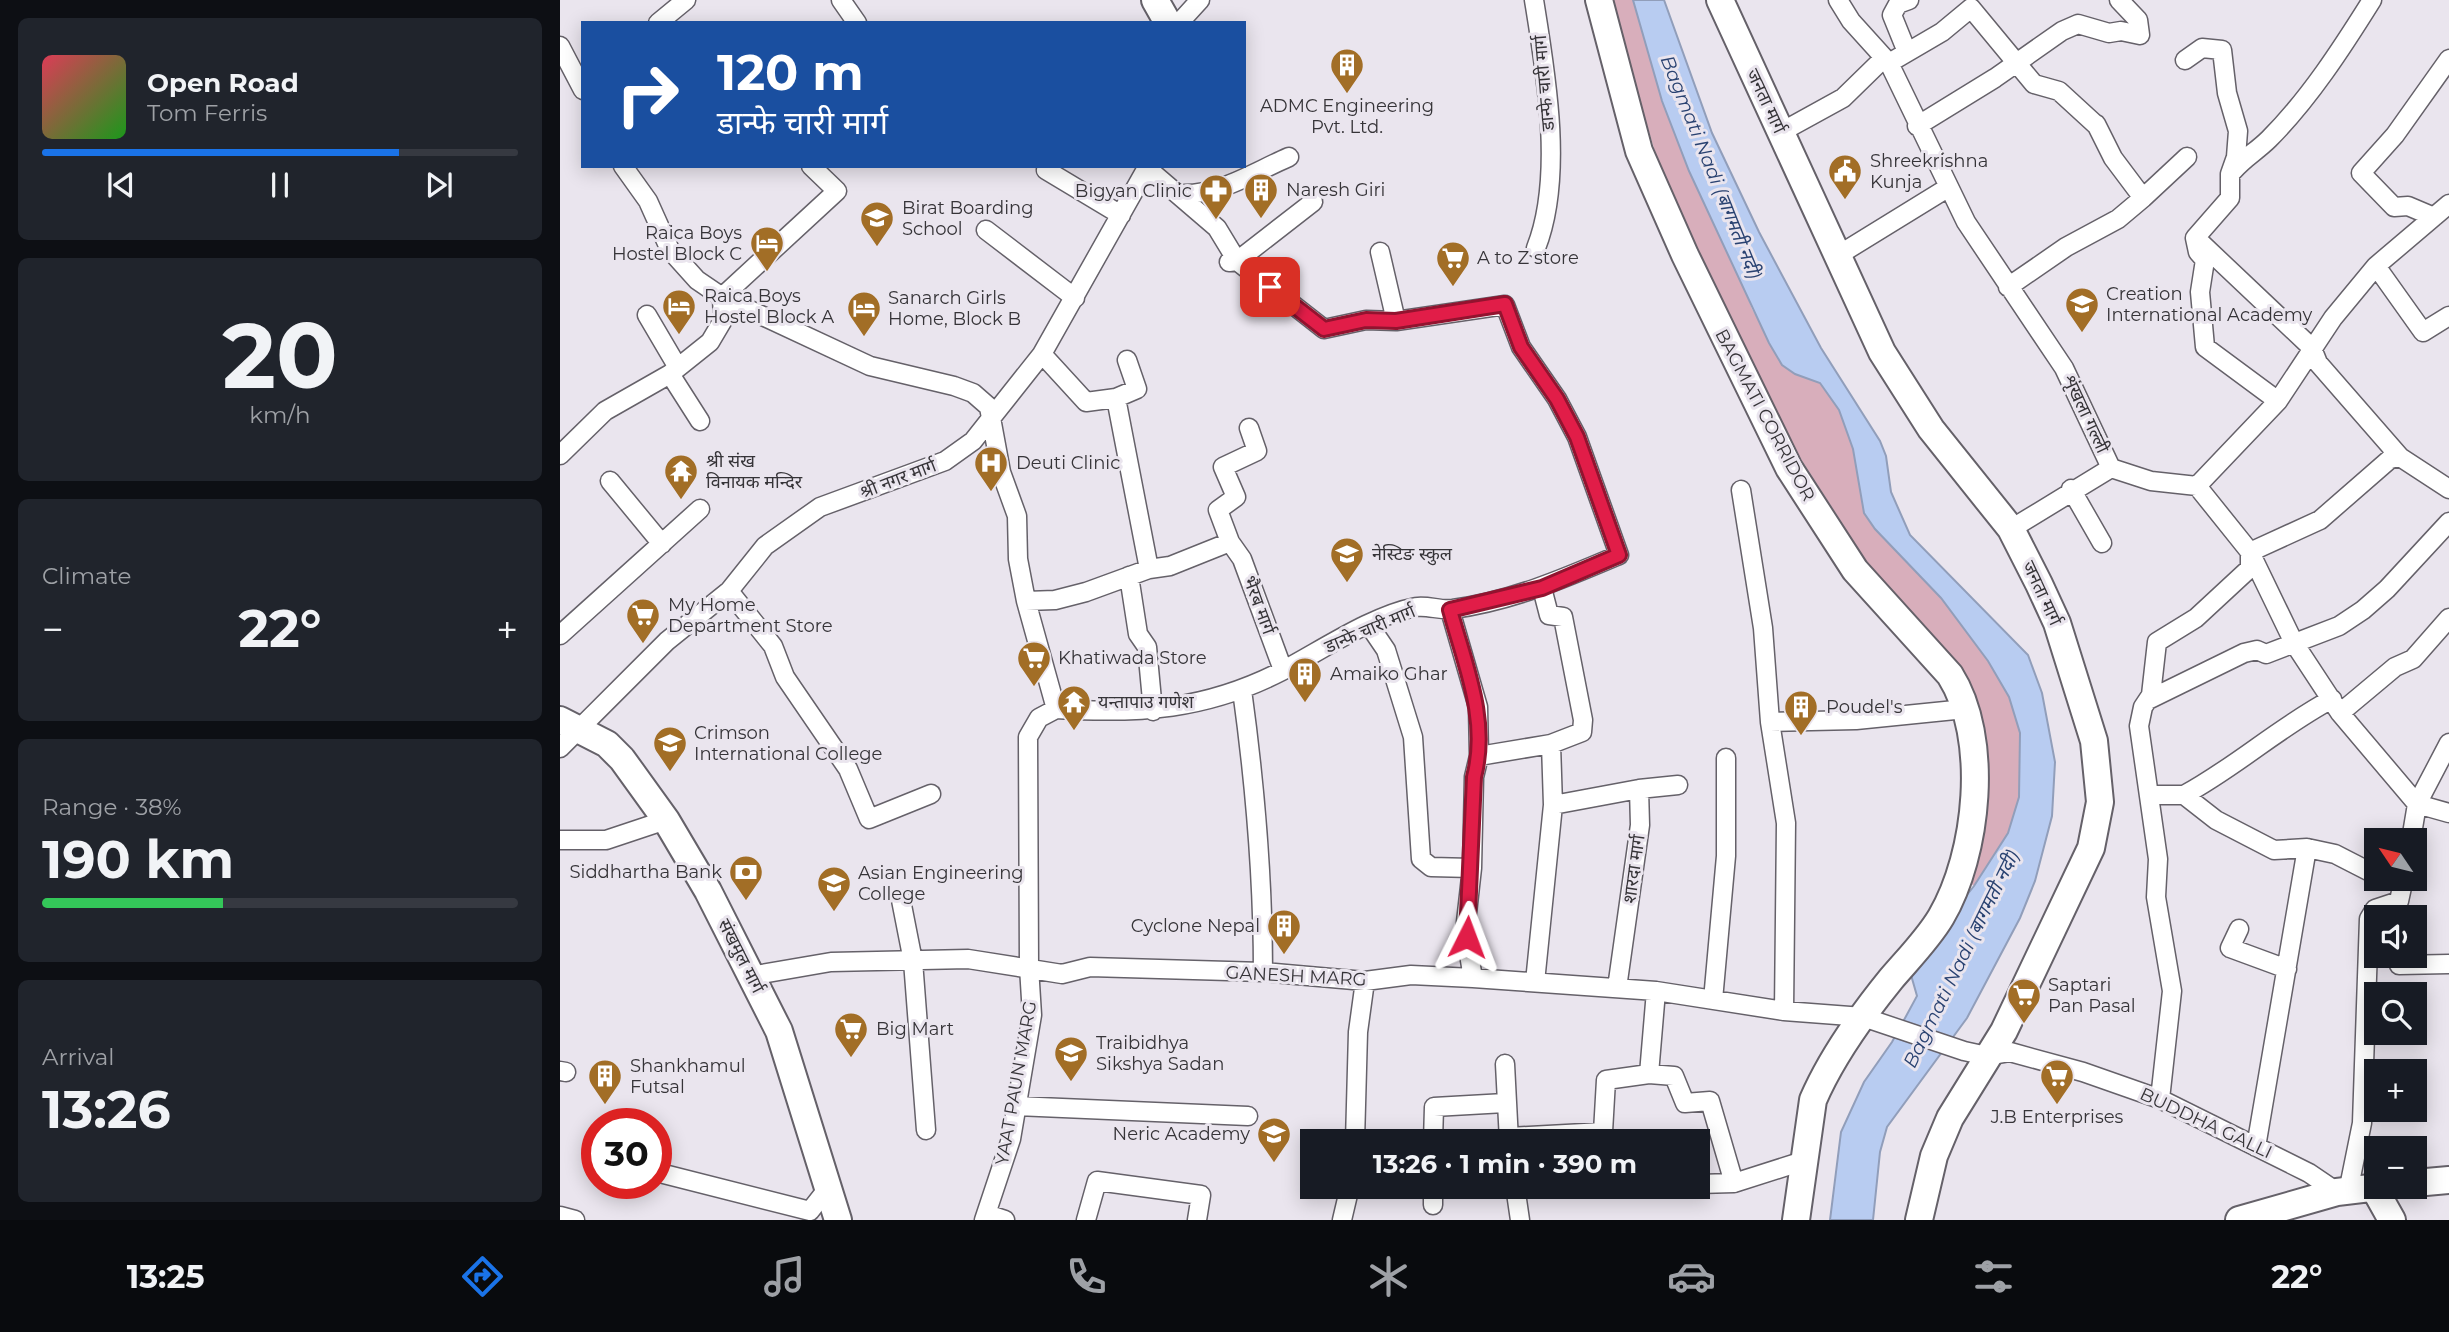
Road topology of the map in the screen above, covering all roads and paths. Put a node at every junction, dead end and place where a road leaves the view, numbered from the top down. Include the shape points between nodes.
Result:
1 (685, 0) edge
2 (841, 0) edge
3 (1155, 0) edge
4 (1200, 0) edge
5 (1534, 0) edge
6 (1599, 0) edge
7 (1720, 0) edge
8 (1838, 0) edge
9 (1909, 0) edge
10 (2119, 0) edge
11 (2372, 0) edge
12 (1970, 4) edge
13 (660, 21) edge
14 (856, 21) edge
15 (1167, 21) edge
16 (1181, 21) edge
17 (560, 46) edge
18 (1906, 52) junction
19 (2449, 59) edge
20 (2185, 60) dead end
21 (1886, 61) junction
22 (2016, 63) junction
23 (581, 86) edge
24 (1917, 126) junction
25 (1781, 132) junction
26 (1289, 157) dead end
27 (2187, 157) dead end
28 (624, 168) edge
29 (813, 168) edge
30 (1046, 168) edge
31 (1146, 168) edge
32 (1148, 168) edge
33 (2230, 174) junction
34 (1949, 187) junction
35 (1182, 194) junction
36 (2143, 198) junction
37 (1313, 202) dead end
38 (2449, 204) edge
39 (1121, 215) junction
40 (2434, 217) junction
41 (986, 230) dead end
42 (2195, 238) junction
43 (1536, 248) dead end
44 (1380, 252) dead end
45 (1837, 256) junction
46 (1232, 261) junction
47 (2376, 266) junction
48 (2007, 287) junction
49 (722, 297) junction
50 (1075, 298) junction
51 (647, 316) dead end
52 (2449, 316) edge
53 (1396, 321) junction
54 (2312, 348) junction
55 (1042, 354) junction
56 (1127, 360) dead end
57 (674, 370) junction
58 (1116, 398) junction
59 (2278, 401) junction
60 (989, 419) junction
61 (700, 421) dead end
62 (1249, 428) dead end
63 (560, 455) edge
64 (2400, 457) junction
65 (2111, 467) junction
66 (610, 481) dead end
67 (2197, 486) junction
68 (2071, 489) junction
69 (2449, 489) edge
70 (1741, 490) dead end
71 (700, 509) dead end
72 (2449, 522) edge
73 (2011, 528) junction
74 (1230, 542) junction
75 (2102, 543) dead end
76 (662, 544) junction
77 (2250, 552) junction
78 (1149, 569) junction
79 (1129, 576) junction
80 (1542, 588) junction
81 (729, 591) junction
82 (1026, 600) junction
83 (1450, 610) junction
84 (2449, 618) edge
85 (1369, 625) junction
86 (560, 635) edge
87 (2294, 643) junction
88 (1283, 670) junction
89 (1242, 690) junction
90 (2148, 700) junction
91 (2336, 706) junction
92 (1056, 709) junction
93 (1965, 709) junction
94 (1153, 711) junction
95 (1770, 722) junction
96 (570, 725) edge
97 (1550, 744) junction
98 (560, 748) edge
99 (2447, 749) edge
100 (1479, 756) junction
101 (1726, 758) dead end
102 (1678, 785) dead end
103 (1639, 789) junction
104 (931, 794) dead end
105 (2150, 794) junction
106 (2184, 795) junction
107 (2417, 804) junction
108 (1553, 805) junction
109 (2449, 813) edge
110 (666, 820) junction
111 (2413, 828) edge
112 (560, 839) edge
113 (2306, 848) junction
114 (1472, 868) junction
115 (2364, 869) edge
116 (901, 900) dead end
117 (2239, 929) dead end
118 (913, 961) junction
119 (2427, 964) edge
120 (2449, 964) edge
121 (1029, 967) junction
122 (2367, 968) edge
123 (2287, 969) junction
124 (1263, 972) junction
125 (750, 976) junction
126 (1473, 978) junction
127 (1365, 981) junction
128 (1535, 982) junction
129 (1617, 988) junction
130 (1656, 991) junction
131 (1713, 1000) junction
132 (1784, 1011) junction
133 (1873, 1019) junction
134 (1975, 1054) junction
135 (1505, 1064) dead end
136 (1649, 1074) junction
137 (2160, 1099) junction
138 (1505, 1103) junction
139 (1015, 1106) junction
140 (1248, 1116) dead end
141 (1355, 1129) edge
142 (1433, 1129) edge
143 (1508, 1129) edge
144 (1603, 1129) edge
145 (926, 1130) dead end
146 (2256, 1147) junction
147 (1803, 1161) junction
148 (672, 1176) edge
149 (2449, 1180) edge
150 (1734, 1183) junction
151 (2427, 1183) edge
152 (1710, 1184) edge
153 (828, 1188) junction
154 (2342, 1192) junction
155 (1347, 1199) edge
156 (1517, 1199) edge
157 (2384, 1200) edge
158 (809, 1215) edge
159 (560, 1216) edge
160 (985, 1217) edge
161 (575, 1220) edge
162 (838, 1220) edge
163 (1005, 1220) edge
164 (1086, 1220) edge
165 (1197, 1220) edge
166 (1342, 1220) edge
167 (1520, 1220) edge
168 (1796, 1220) edge
169 (1919, 1220) edge
170 (2239, 1220) edge

1 - 13 street
2 - 14 street
3 - 15 main road
4 - 16 street
5 - 43 street, डान्फे चारी मार्ग via 1550,166 1543,230
6 - 93 main road, BAGMATI CORRIDOR via 1639,152 1762,416 1840,550 1910,633 1936,656 1958,688
7 - 25 main road, जनता मार्ग
8 - 21 street, शृंखला गल्ली via 1850,21
9 - 18 street via 1898,4 1892,15
10 - 22 street via 2138,20 2140,35 2078,24
11 - 33 street via 2299,105
12 - 18 street via 1942,32
12 - 22 street
17 - 23 street
18 - 21 street
19 - 40 street via 2395,135 2361,173 2394,207 2407,206
20 - 33 street via 2202,48 2222,50 2238,131
21 - 24 street, शृंखला गल्ली
21 - 25 street via 1843,98
22 - 24 street
22 - 36 street via 2034,84 2059,91 2096,124 2112,158
24 - 34 street, शृंखला गल्ली
25 - 45 main road, जनता मार्ग
26 - 35 street via 1222,188
27 - 36 street
28 - 49 street via 648,201 670,250 696,280
29 - 49 street via 837,191
30 - 39 street
31 - 39 street, श्री नगर मार्ग
32 - 35 street
33 - 42 street via 2230,198
34 - 45 street
34 - 48 street, शृंखला गल्ली
35 - 46 street via 1217,228
36 - 48 street via 2118,219
37 - 46 street
38 - 40 street
39 - 50 street, श्री नगर मार्ग
40 - 47 street
41 - 50 street
42 - 54 street
42 - 59 street via 2205,260 2200,292 2205,347
44 - 53 street
45 - 73 main road, जनता मार्ग via 1909,398
46 - 53 street via 1324,329 1366,320
47 - 52 street via 2423,332
47 - 54 street
48 - 65 street, शृंखला गल्ली via 2070,379
49 - 57 street via 723,320 710,342
49 - 60 street via 870,366 973,393 989,407
50 - 55 street, श्री नगर मार्ग
51 - 57 street
53 - 80 street, डान्फे चारी मार्ग via 1505,304 1521,347 1557,399 1577,437 1619,555
54 - 59 street
54 - 64 street via 2318,363
55 - 58 street via 1086,402
55 - 60 street, श्री नगर मार्ग
56 - 58 street via 1138,395
57 - 61 street
57 - 63 street via 605,411
58 - 78 street
59 - 67 street
60 - 81 street, श्री नगर मार्ग via 945,461 820,507 765,546
60 - 82 street via 1017,516 1018,559
62 - 74 street, भैरब मार्ग via 1257,451 1223,467 1236,497 1217,510
64 - 69 street
64 - 77 street via 2390,459 2320,520
65 - 67 street, शृंखला गल्ली via 2151,481
65 - 68 street
66 - 76 street
67 - 77 street
68 - 73 street
68 - 75 street
70 - 95 street via 1763,628
71 - 76 street
72 - 87 street via 2363,610 2339,626
73 - 134 main road, जनता मार्ग via 2057,623 2076,677 2094,741 2100,802 2091,848 2004,1031
74 - 78 street via 1170,566
74 - 88 street, भैरब मार्ग via 1242,559
76 - 86 street
77 - 87 street
77 - 90 street via 2250,568 2196,618 2157,642
78 - 79 street
79 - 82 street via 1055,600
79 - 94 street via 1138,634 1147,647
80 - 83 street, डान्फे चारी मार्ग
80 - 97 street via 1549,615 1563,617 1583,720 1582,732
81 - 96 street, श्री नगर मार्ग
81 - 104 street via 774,646 785,677 848,769 869,819
82 - 92 street
83 - 85 street, डान्फे चारी मार्ग via 1418,607
83 - 100 street via 1478,707
84 - 91 street via 2413,659
85 - 88 street, डान्फे चारी मार्ग
85 - 114 street via 1386,650 1413,737 1421,859 1431,867
87 - 90 street via 2266,654 2257,650 2244,653
87 - 91 street
88 - 89 street, डान्फे चारी मार्ग
89 - 94 street, डान्फे चारी मार्ग
89 - 124 street via 1263,890
90 - 105 street via 2139,726
91 - 106 street via 2287,723 2216,777
91 - 107 street
92 - 94 street, डान्फे चारी मार्ग
92 - 121 street, YAAT PAUN MARG via 1039,719 1028,737
93 - 95 street via 1856,720
93 - 133 main road, BAGMATI CORRIDOR via 1976,793 1951,895
95 - 132 street via 1786,823
96 - 98 street, श्री नगर मार्ग
96 - 110 main road, संखमुल मार्ग via 607,744
97 - 100 street
97 - 108 street
99 - 107 street
100 - 114 street via 1474,777
101 - 131 street via 1726,856
102 - 103 street
103 - 108 street
103 - 129 street, शारदा मार्ग via 1640,825
105 - 106 street
105 - 137 street via 2158,859 2156,897 2172,991
106 - 113 street via 2216,820 2274,850
107 - 109 street
107 - 111 street
108 - 128 street
110 - 112 street via 606,839
110 - 125 main road, संखमुल मार्ग via 716,888
113 - 115 street via 2335,854
113 - 123 street
114 - 126 street via 1465,931
116 - 118 street
117 - 123 street via 2231,948
118 - 121 street, GANESH MARG via 968,959
118 - 125 street, GANESH MARG via 831,962
118 - 145 street
119 - 120 street
121 - 124 street, GANESH MARG via 1062,974 1090,967
121 - 139 street, YAAT PAUN MARG via 1032,1015
122 - 154 street via 2362,1124
123 - 146 street
124 - 127 street, GANESH MARG
125 - 153 main road, संखमुल मार्ग via 779,1031
126 - 127 street, GANESH MARG via 1411,975
126 - 128 street, GANESH MARG
127 - 141 street via 1358,1032
128 - 129 street, GANESH MARG
129 - 130 street, GANESH MARG
130 - 131 street, GANESH MARG
130 - 136 street
131 - 132 street, GANESH MARG
132 - 133 street, GANESH MARG
133 - 134 street, GANESH MARG
133 - 147 main road, BAGMATI CORRIDOR via 1835,1056 1813,1100
134 - 137 street, BUDDHA GALLI via 2010,1052
134 - 169 main road, जनता मार्ग via 1934,1156
135 - 138 street
136 - 144 street via 1606,1080
136 - 150 street via 1674,1076 1685,1103 1710,1101
137 - 146 street, BUDDHA GALLI
138 - 142 street via 1434,1107
138 - 143 street
139 - 140 street
139 - 160 street, YAAT PAUN MARG via 1011,1139
146 - 154 street, BUDDHA GALLI
147 - 150 street
147 - 168 main road, BAGMATI CORRIDOR
148 - 158 street
149 - 151 main road
150 - 152 street
153 - 158 street
153 - 162 main road, संखमुल मार्ग
154 - 157 main road
154 - 170 main road
155 - 166 street
156 - 167 street
159 - 161 street
160 - 163 street
164 - 165 street via 1097,1181 1201,1195

